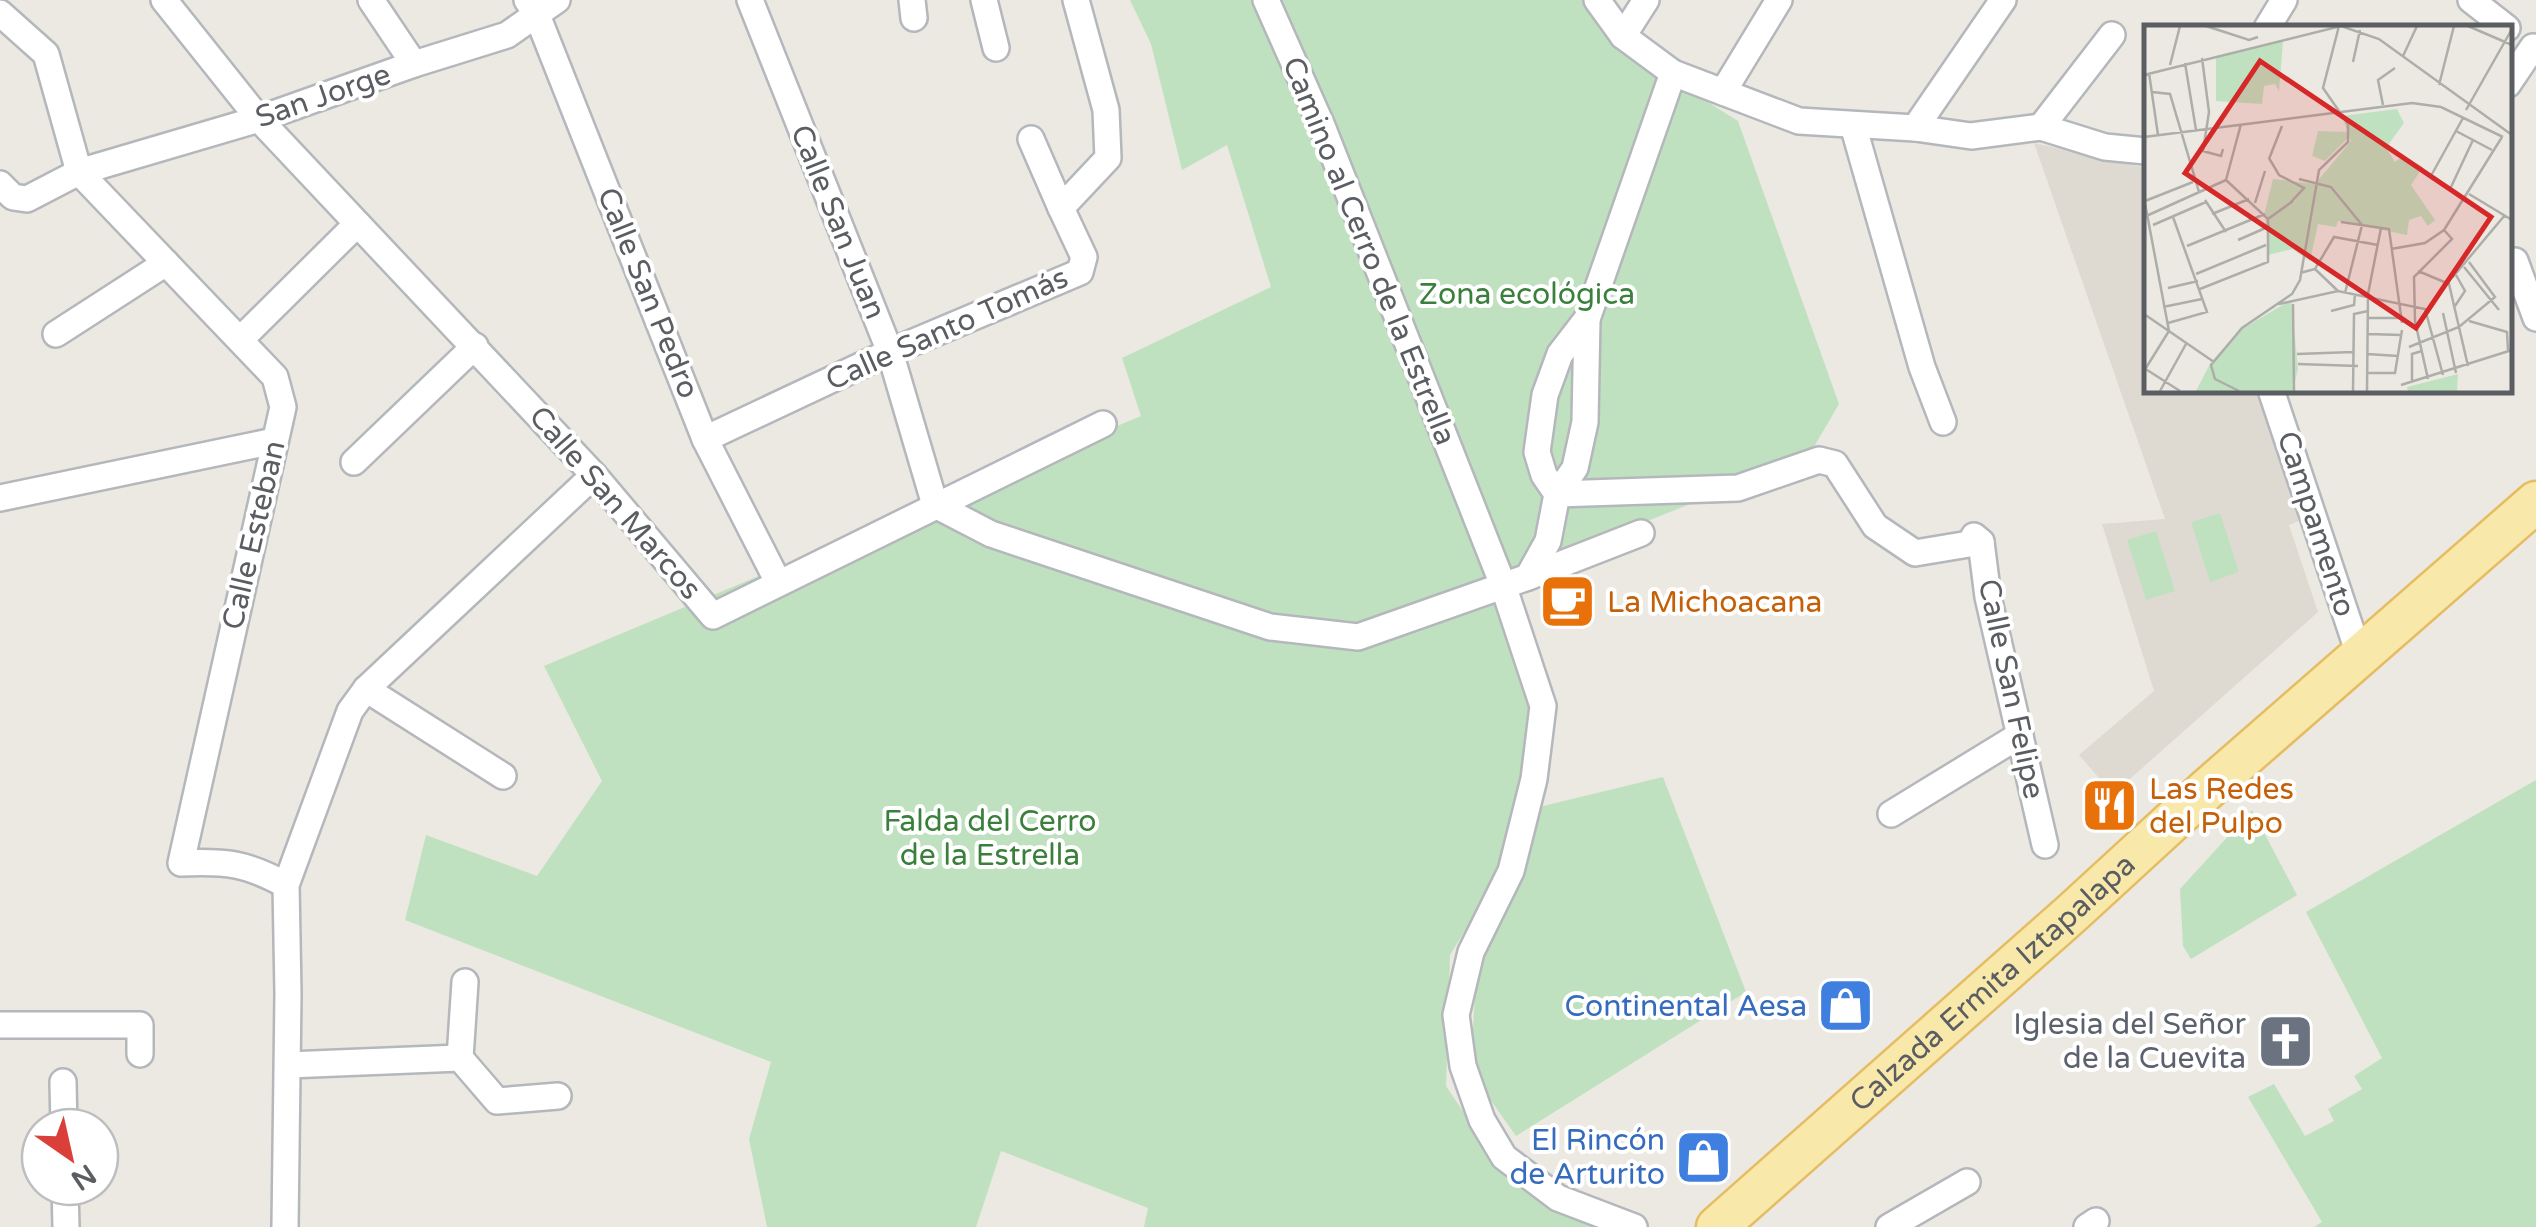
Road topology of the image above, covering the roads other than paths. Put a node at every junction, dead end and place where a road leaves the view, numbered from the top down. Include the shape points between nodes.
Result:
1 (371, 0) edge
2 (750, 0) edge
3 (984, 0) edge
4 (1076, 0) edge
5 (1266, 0) edge
6 (1598, 0) edge
7 (1646, 0) edge
8 (1779, 0) edge
9 (2004, 0) edge
10 (2284, 0) edge
11 (2471, 0) edge
12 (171, 2) edge
13 (540, 5) edge
14 (0, 13) edge
15 (2268, 25) edge
16 (2504, 25) edge
17 (2511, 30) edge
18 (1623, 36) junction
19 (2112, 36) dead end
20 (996, 48) dead end
21 (2534, 49) edge
22 (414, 64) junction
23 (1672, 73) junction
24 (2511, 80) edge
25 (1722, 92) junction
26 (259, 119) junction
27 (1853, 126) junction
28 (2041, 126) junction
29 (1915, 128) junction
30 (1031, 139) dead end
31 (2144, 152) edge
32 (80, 172) junction
33 (0, 184) edge
34 (1060, 208) junction
35 (357, 224) junction
36 (2511, 262) edge
37 (166, 263) junction
38 (2536, 318) edge
39 (1587, 319) junction
40 (56, 334) dead end
41 (241, 339) junction
42 (475, 346) junction
43 (890, 352) junction
44 (2272, 392) edge
45 (1943, 422) dead end
46 (1103, 424) dead end
47 (706, 438) junction
48 (274, 441) junction
49 (354, 462) dead end
50 (594, 475) junction
51 (1557, 494) junction
52 (0, 498) edge
53 (2536, 502) edge
54 (935, 504) junction
55 (1641, 533) dead end
56 (1515, 581) junction
57 (778, 582) junction
58 (2360, 658) junction
59 (366, 689) junction
60 (2020, 735) junction
61 (503, 776) dead end
62 (1891, 814) dead end
63 (2045, 845) dead end
64 (286, 885) junction
65 (465, 982) dead end
66 (0, 1025) edge
67 (140, 1054) dead end
68 (460, 1058) junction
69 (288, 1066) junction
70 (63, 1082) dead end
71 (558, 1096) dead end
72 (64, 1107) edge
73 (1967, 1182) dead end
74 (285, 1227) edge
75 (1634, 1227) edge
76 (1717, 1227) edge
77 (1889, 1227) edge

1 - 22 street
2 - 43 street, Calle San Juan
3 - 20 street
4 - 34 street via 1106,110 1108,158
5 - 56 street, Camino al Cerro de la Estrella
6 - 18 street
7 - 18 street
8 - 25 street
9 - 29 street
10 - 15 street
11 - 16 street
12 - 26 street, Calle San Marcos
13 - 22 street, San Jorge via 507,35
13 - 47 street, Calle San Pedro
14 - 32 street via 46,54
17 - 21 street
18 - 23 street
19 - 28 street
21 - 24 street
22 - 26 street, San Jorge
23 - 25 street
23 - 39 street
25 - 27 street via 1799,121
26 - 32 street, San Jorge
26 - 35 street, Calle San Marcos
27 - 29 street
27 - 45 street
28 - 29 street via 1972,136
28 - 31 street
30 - 34 street
32 - 33 street, San Jorge via 28,198
32 - 37 street, Calle Esteban
34 - 43 street, Calle Santo Tomás via 1084,257 1080,272
35 - 41 street
35 - 42 street, Calle San Marcos
36 - 38 street
37 - 40 street
37 - 41 street, Calle Esteban
39 - 51 street via 1586,422 1575,468
39 - 51 street via 1560,354 1545,395 1537,452
41 - 48 street, Calle Esteban via 276,377 281,392
42 - 49 street
42 - 50 street, Calle San Marcos
43 - 47 street, Calle Santo Tomás
43 - 54 street, Calle San Juan
44 - 58 street, Campamento
46 - 54 street, Calle San Marcos
47 - 57 street, Calle San Pedro
48 - 52 street
48 - 64 street, Calle Esteban via 181,863 225,860
50 - 57 street, Calle San Marcos via 712,616
50 - 59 street
51 - 56 street via 1548,541
51 - 60 street, Calle San Felipe via 1738,488 1818,460 1835,464 1875,526 1915,553 1977,539
53 - 58 main road, Calzada Ermita Iztapalapa
54 - 56 street via 991,534 1270,627 1358,637
54 - 57 street, Calle San Marcos
55 - 56 street
56 - 75 street, Camino al Cerro de la Estrella via 1543,706 1534,779 1511,870 1471,952 1456,1015 1463,1066 1504,1157 1558,1198
58 - 76 main road, Calzada Ermita Iztapalapa
59 - 61 street
59 - 64 street via 350,711
60 - 62 street
60 - 63 street, Calle San Felipe
64 - 69 street
65 - 68 street
66 - 67 street via 140,1025
68 - 69 street
68 - 71 street via 497,1102
69 - 74 street
70 - 72 street
73 - 77 street

